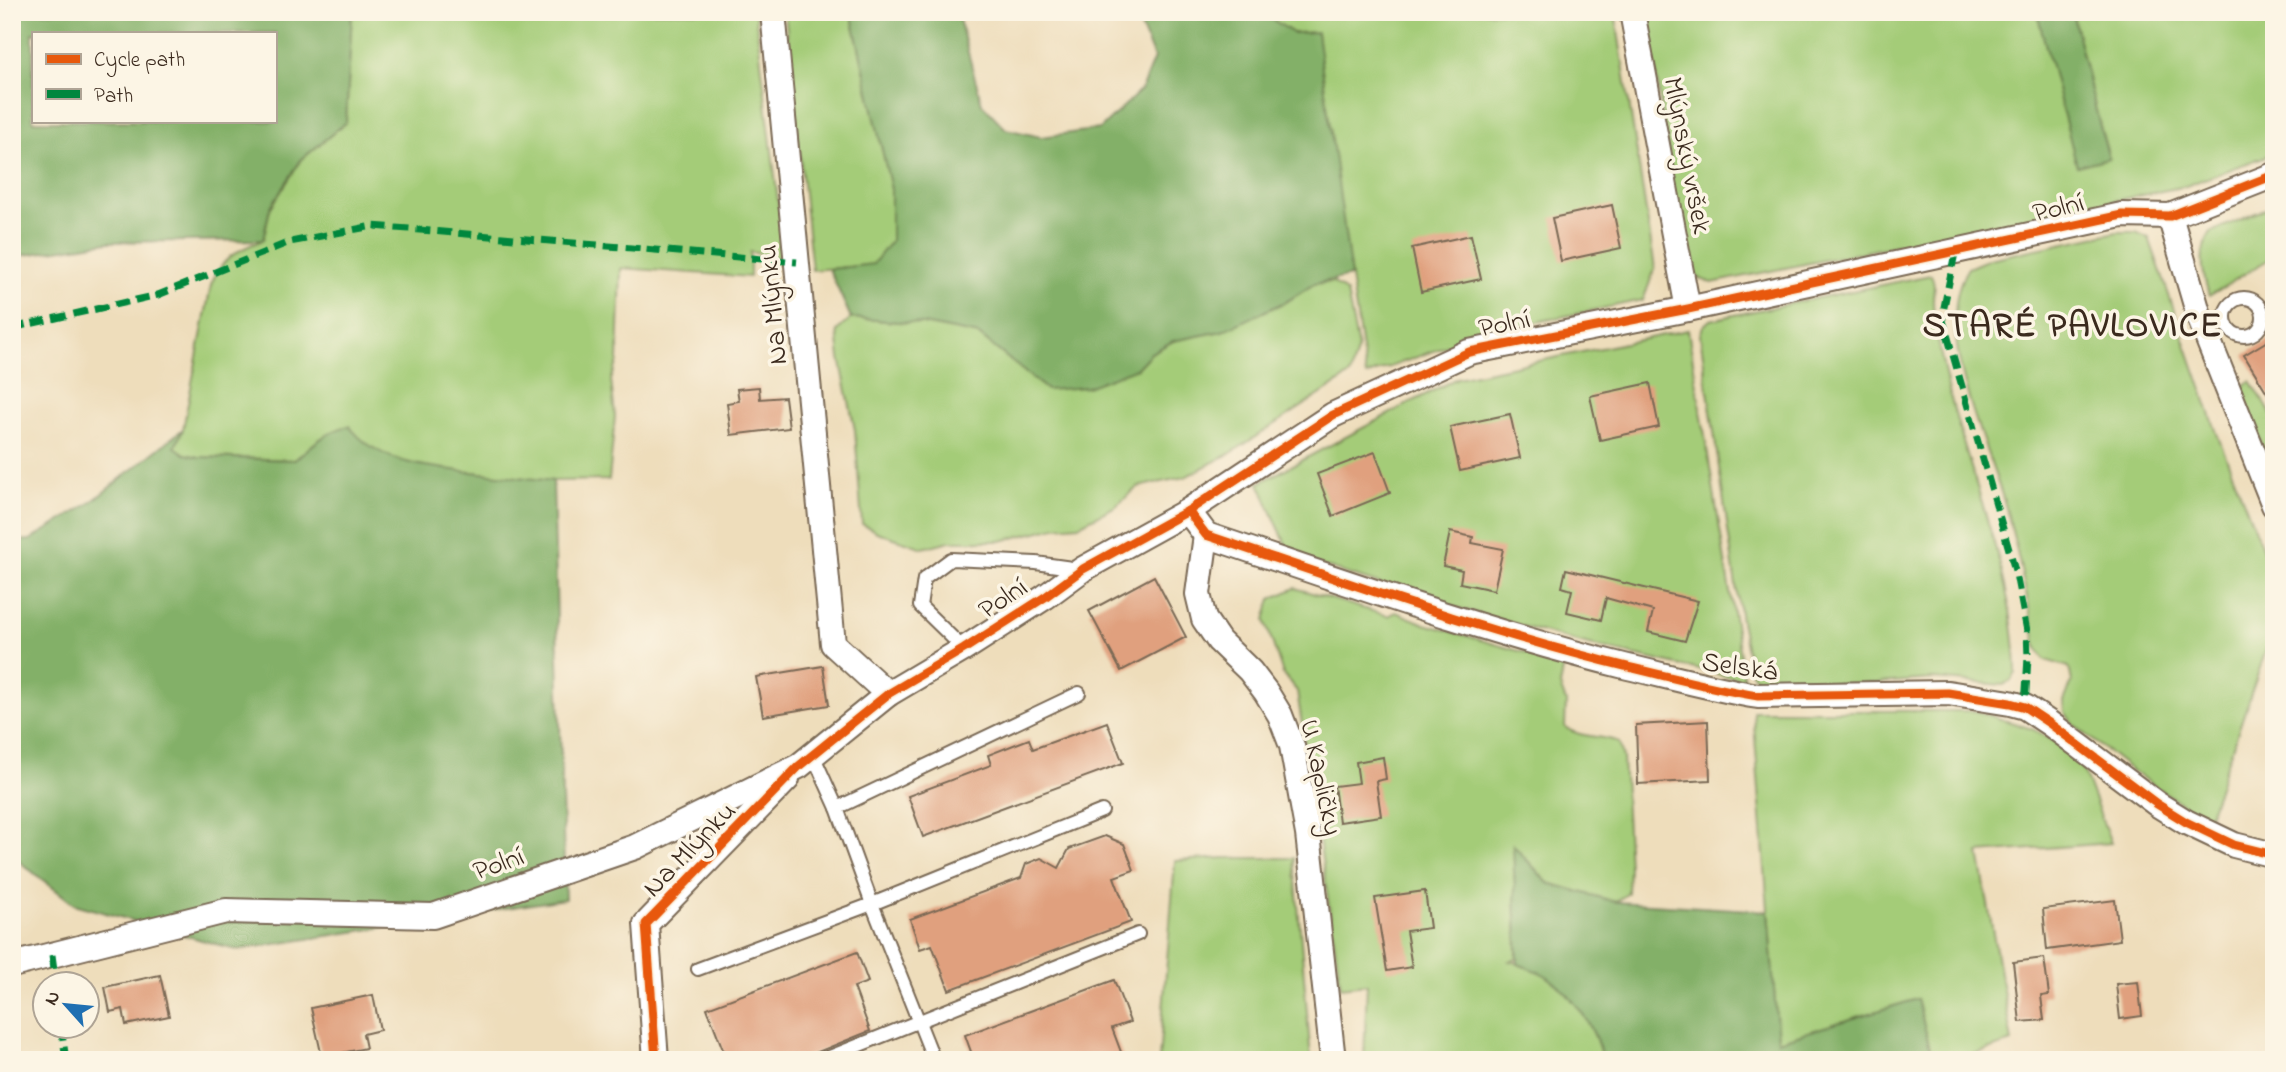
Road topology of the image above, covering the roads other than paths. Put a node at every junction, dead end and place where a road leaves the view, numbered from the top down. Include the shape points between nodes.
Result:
1 (773, 12) edge
2 (1632, 12) edge
3 (2274, 175) edge
4 (2170, 216) junction
5 (1688, 309) junction
6 (2274, 505) edge
7 (1188, 511) junction
8 (1206, 535) junction
9 (1083, 569) junction
10 (964, 649) junction
11 (1079, 693) dead end
12 (888, 694) junction
13 (806, 761) junction
14 (837, 807) junction
15 (1102, 811) dead end
16 (2274, 855) edge
17 (872, 904) junction
18 (1138, 934) dead end
19 (12, 965) edge
20 (698, 969) dead end
21 (918, 1020) junction
22 (656, 1060) edge
23 (821, 1060) edge
24 (934, 1060) edge
25 (1332, 1060) edge

1 - 12 street, Na Mlýnku via 833,644
2 - 5 street, Mlýnský vršek
3 - 4 street, Polní
4 - 5 street, Polní via 2122,215
4 - 6 street via 2200,319
5 - 7 street, Polní via 1469,352 1333,415
7 - 8 street
7 - 9 street, Polní
8 - 16 street, Selská via 1566,652 1728,691 1758,695 1948,693 2010,703 2049,723 2186,822 2234,845
8 - 25 street, U Kapličky via 1198,594 1204,620 1266,692 1292,746 1308,834
9 - 10 street, Polní
9 - 10 lane via 951,559 924,579 920,606
10 - 12 street, Polní
11 - 14 lane
12 - 13 street, Polní
13 - 14 lane
13 - 19 street, Polní via 635,847 433,915 226,911
13 - 22 street, Na Mlýnku via 646,924
14 - 17 lane
15 - 17 lane
17 - 20 lane
17 - 21 lane
18 - 21 lane
21 - 23 lane
21 - 24 lane

